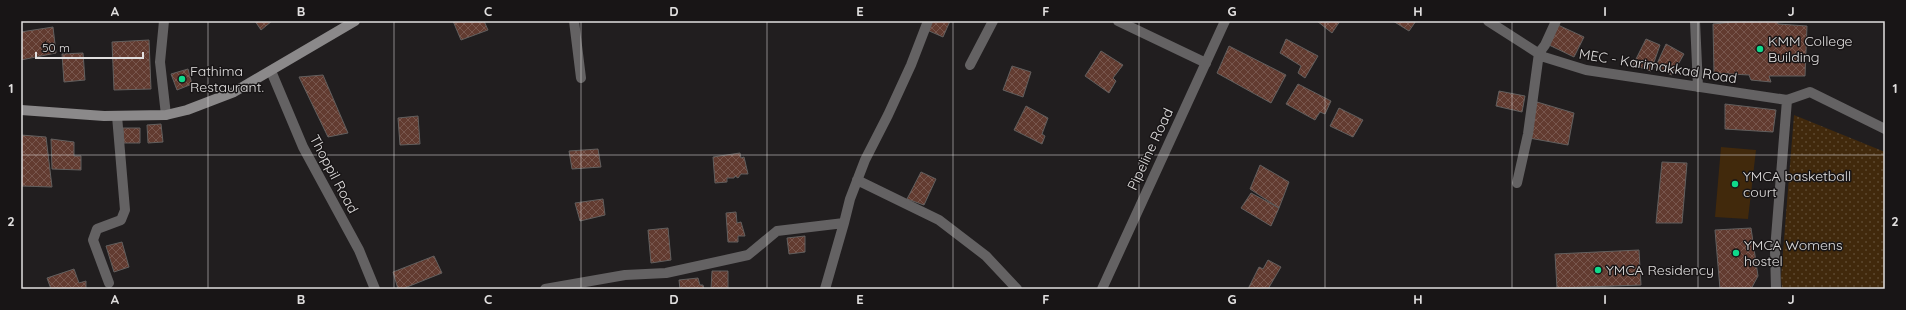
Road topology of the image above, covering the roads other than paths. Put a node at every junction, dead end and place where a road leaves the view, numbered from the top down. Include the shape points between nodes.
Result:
1 (164, 21) edge
2 (355, 21) edge
3 (574, 21) edge
4 (928, 21) edge
5 (993, 21) edge
6 (1118, 21) edge
7 (1225, 21) edge
8 (1488, 21) edge
9 (1556, 21) edge
10 (1695, 21) edge
11 (1539, 53) junction
12 (1206, 63) junction
13 (970, 65) dead end
14 (271, 71) junction
15 (581, 78) dead end
16 (1698, 87) junction
17 (1788, 100) junction
18 (21, 110) edge
19 (166, 115) junction
20 (117, 116) junction
21 (1885, 129) edge
22 (857, 180) junction
23 (1517, 183) dead end
24 (844, 223) junction
25 (109, 283) dead end
26 (376, 289) edge
27 (544, 289) edge
28 (825, 289) edge
29 (1017, 289) edge
30 (1102, 289) edge
31 (1776, 289) edge

1 - 19 street via 160,62
2 - 14 main road
3 - 15 street
4 - 22 street via 911,65
5 - 13 street
6 - 12 street
7 - 12 street, Pipeline Road
8 - 11 street, MEC - Karimakkad Road
9 - 11 street
10 - 16 street
11 - 16 street, MEC - Karimakkad Road via 1544,57 1586,70
11 - 23 street via 1528,134
12 - 30 street, Pipeline Road
14 - 19 main road via 234,92
14 - 26 street, Thoppil Road via 303,147 359,250
16 - 17 street, MEC - Karimakkad Road
17 - 21 street via 1810,92
17 - 31 street via 1775,250
18 - 20 main road
19 - 20 main road
20 - 25 street via 125,210 121,220 97,229 93,240
22 - 24 street
22 - 29 street via 939,220 986,256
24 - 27 street via 777,230 748,255 681,270 625,275
24 - 28 street

